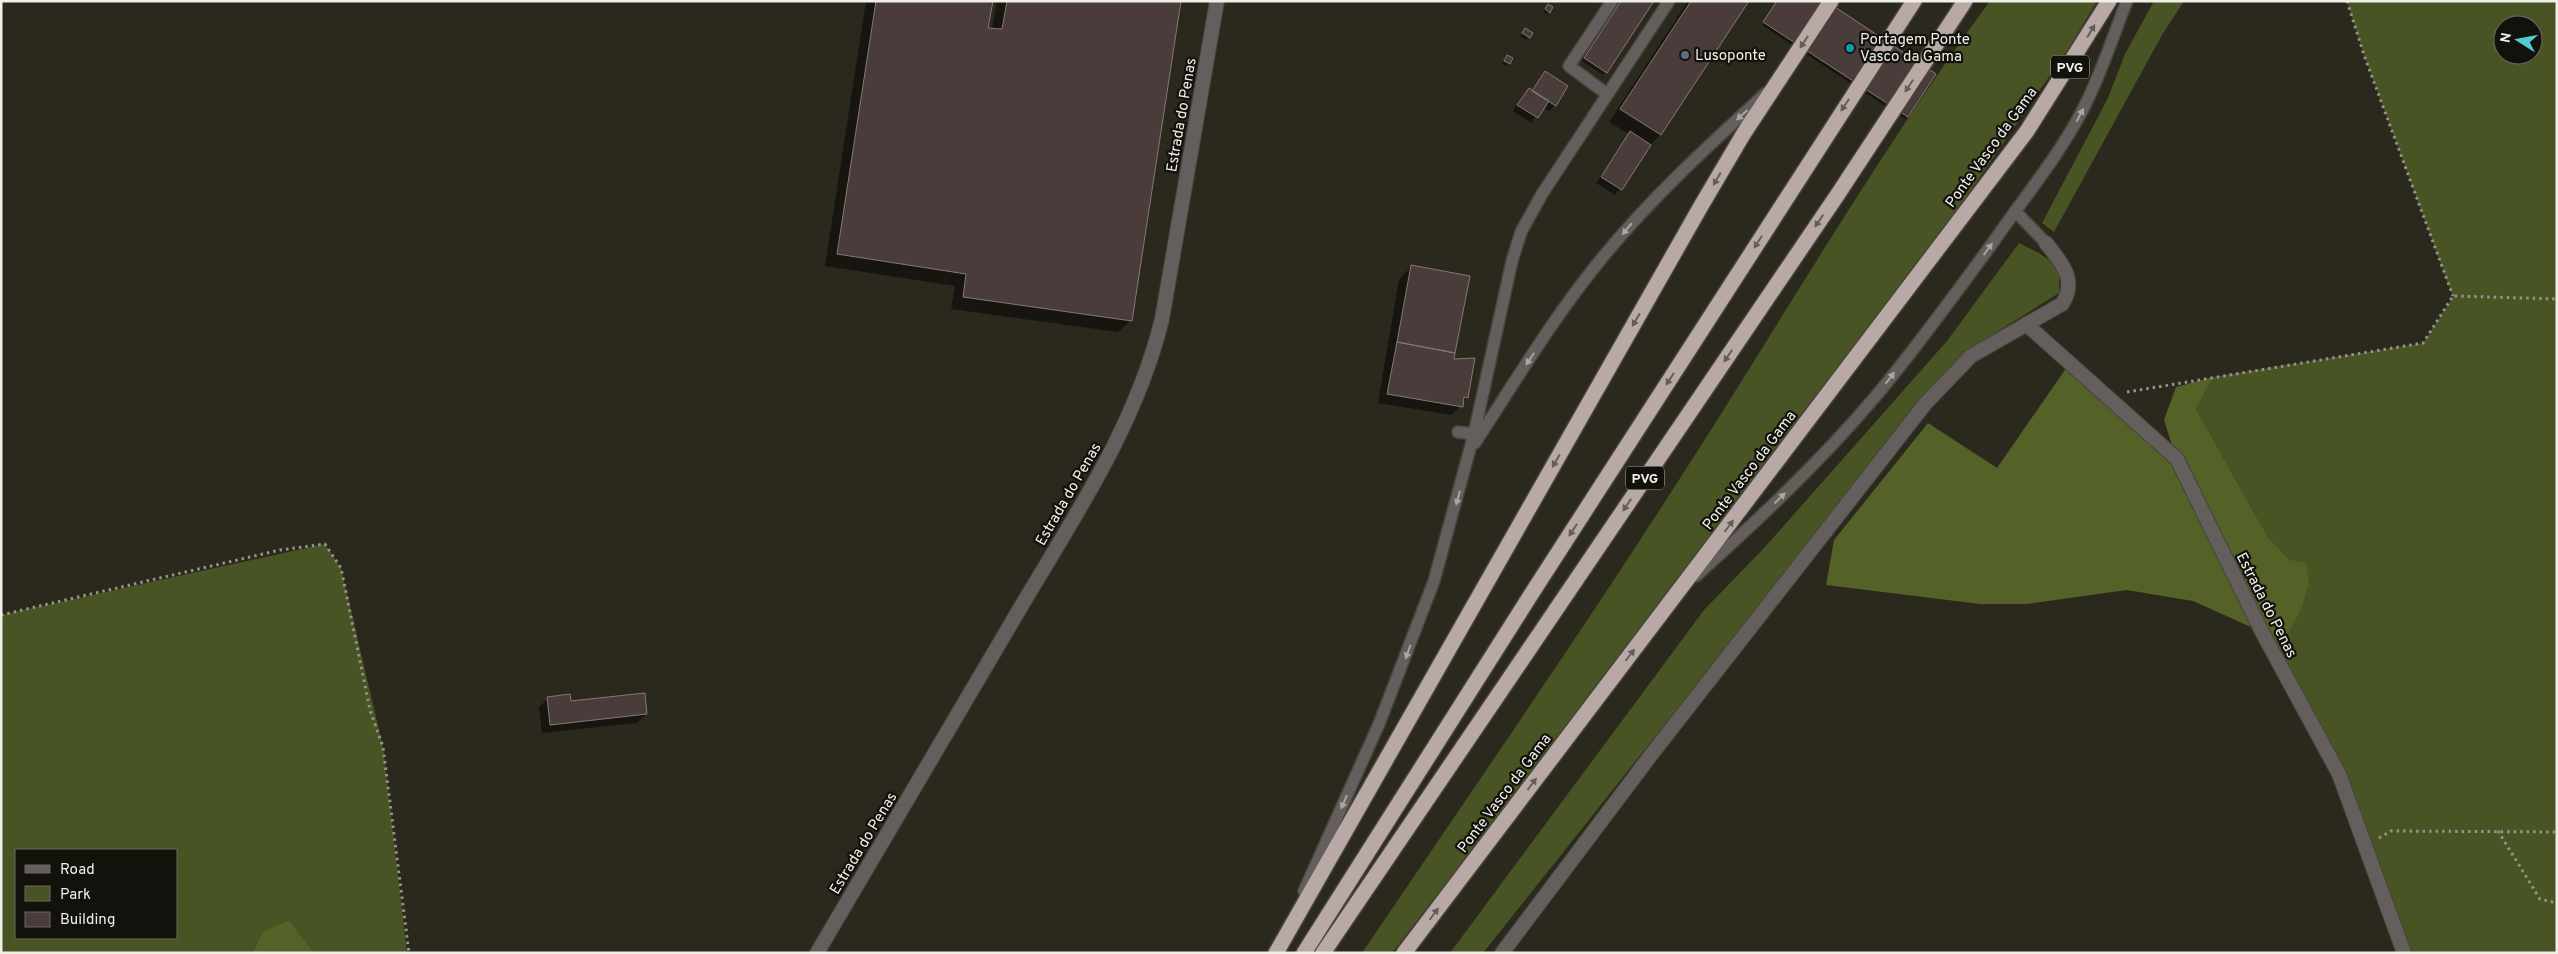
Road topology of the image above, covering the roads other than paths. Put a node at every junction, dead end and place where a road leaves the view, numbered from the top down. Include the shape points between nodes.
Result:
1 (1217, 1) edge
2 (1612, 1) edge
3 (1669, 1) edge
4 (1831, 1) edge
5 (1914, 1) edge
6 (1965, 1) edge
7 (2109, 1) edge
8 (2128, 1) edge
9 (1778, 82) junction
10 (1608, 94) junction
11 (2015, 211) junction
12 (2046, 244) joint
13 (2026, 324) junction
14 (1458, 432) dead end
15 (1474, 434) junction
16 (1470, 451) junction
17 (1680, 590) junction
18 (817, 953) edge
19 (1276, 953) edge
20 (1304, 953) edge
21 (1323, 953) edge
22 (1404, 953) edge
23 (1502, 953) edge
24 (2404, 953) edge

1 - 18 street, Estrada do Penas via 1162,319 1140,393 1098,477
2 - 10 lane via 1569,66
3 - 10 lane
4 -> 9 highway
5 -> 20 highway, PVG
6 -> 21 highway, PVG
17 -> 7 highway, Ponte Vasco da Gama / PVG via 2027,132
11 -> 8 lane via 2082,112
9 -> 16 lane via 1678,173 1602,258 1553,324
9 -> 19 highway via 1701,206
10 - 15 lane via 1542,194 1520,236
11 - 12 lane
17 -> 11 lane via 1781,498 1876,396
12 - 13 street via 2068,274 2067,296 2055,309
13 - 23 street via 1971,356 1925,404 1657,747
13 - 24 street, Estrada do Penas via 2177,459 2262,632 2339,774
14 - 15 lane
15 - 16 lane
16 -> 19 lane via 1434,581 1404,665
22 -> 17 highway, Ponte Vasco da Gama / PVG

